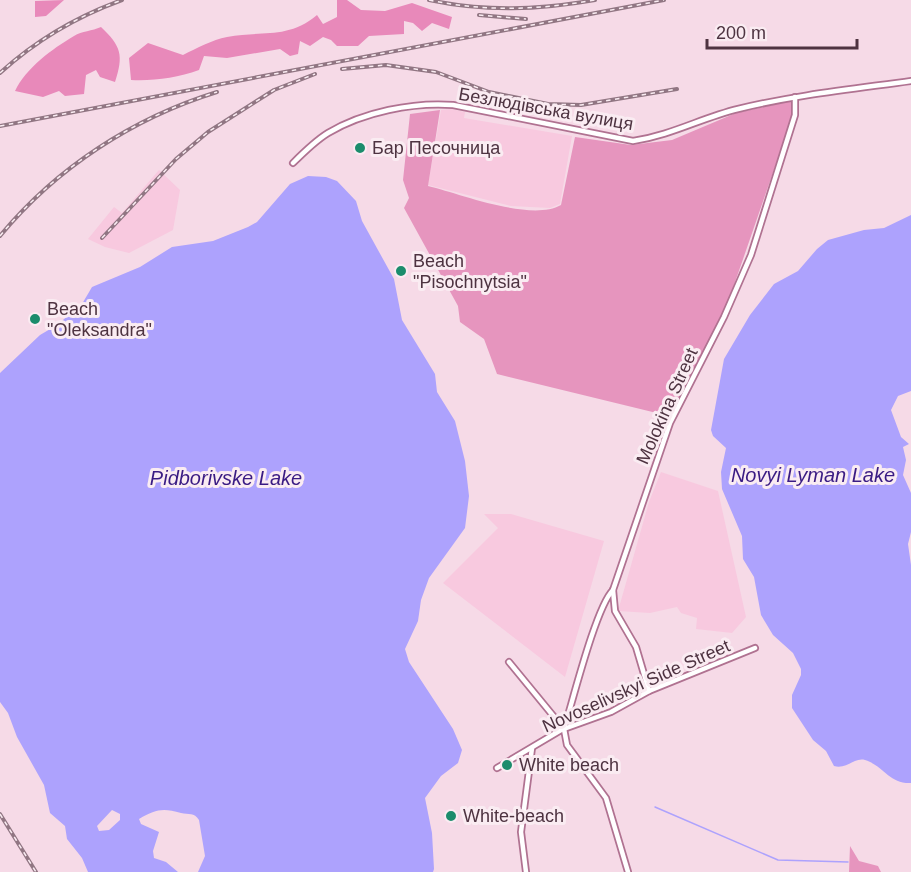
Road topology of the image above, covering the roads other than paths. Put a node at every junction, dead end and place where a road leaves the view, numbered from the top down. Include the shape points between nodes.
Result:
1 (911, 81) edge
2 (795, 97) junction
3 (293, 163) dead end
4 (614, 590) junction
5 (755, 648) dead end
6 (509, 662) dead end
7 (649, 691) junction
8 (564, 729) junction
9 (532, 748) junction
10 (497, 768) dead end
11 (526, 872) edge
12 (628, 872) edge

1 - 2 street, Безлюдівська вулиця
2 - 3 street, Безлюдівська вулиця via 735,109 662,136 633,141 453,105 424,104 337,128
2 - 4 street, Molokina Street via 795,115 751,255 670,423
4 - 7 street via 615,611 636,647
4 - 8 street, Molokina Street via 603,604
5 - 7 street, Novoselivskyi Side Street
6 - 8 street
7 - 8 street, Novoselivskyi Side Street via 611,712
8 - 9 street, Novoselivskyi Side Street
8 - 12 street via 567,745 608,801
9 - 10 street, Novoselivskyi Side Street
9 - 11 street via 521,832

